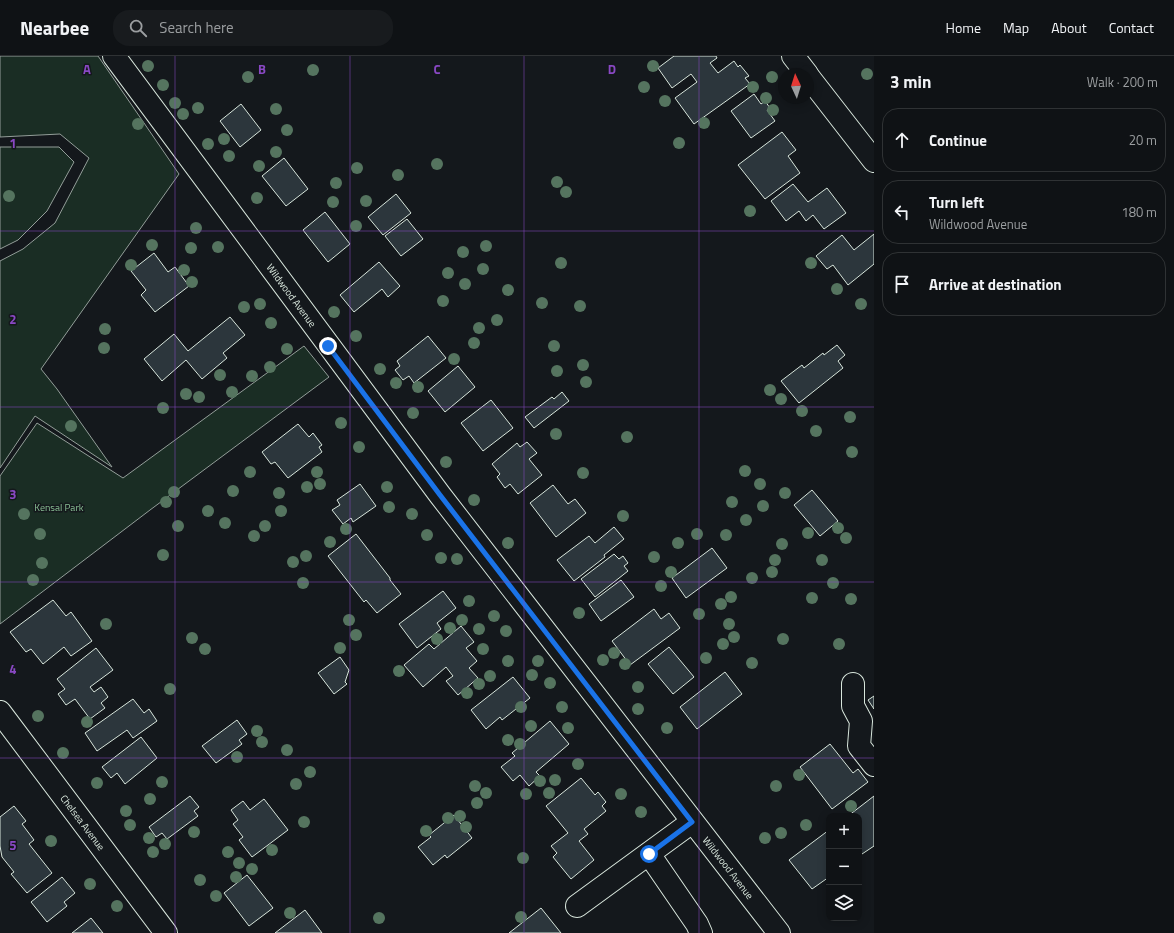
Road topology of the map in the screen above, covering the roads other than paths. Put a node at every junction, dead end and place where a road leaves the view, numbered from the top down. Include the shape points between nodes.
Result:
1 (114, 56) edge
2 (793, 56) edge
3 (802, 68) edge
4 (814, 84) edge
5 (874, 161) edge
6 (853, 684) dead end
7 (0, 712) edge
8 (874, 765) edge
9 (692, 822) junction
10 (649, 854) junction
11 (577, 906) dead end
12 (166, 933) edge
13 (701, 933) edge
14 (779, 933) edge

1 - 9 street, Wildwood Avenue via 440,495
2 - 3 street
4 - 5 street
6 - 8 street via 853,706 861,721 859,746
7 - 12 street, Chelsea Avenue
9 - 10 street
9 - 14 street, Wildwood Avenue
10 - 11 street
10 - 13 street via 698,924

